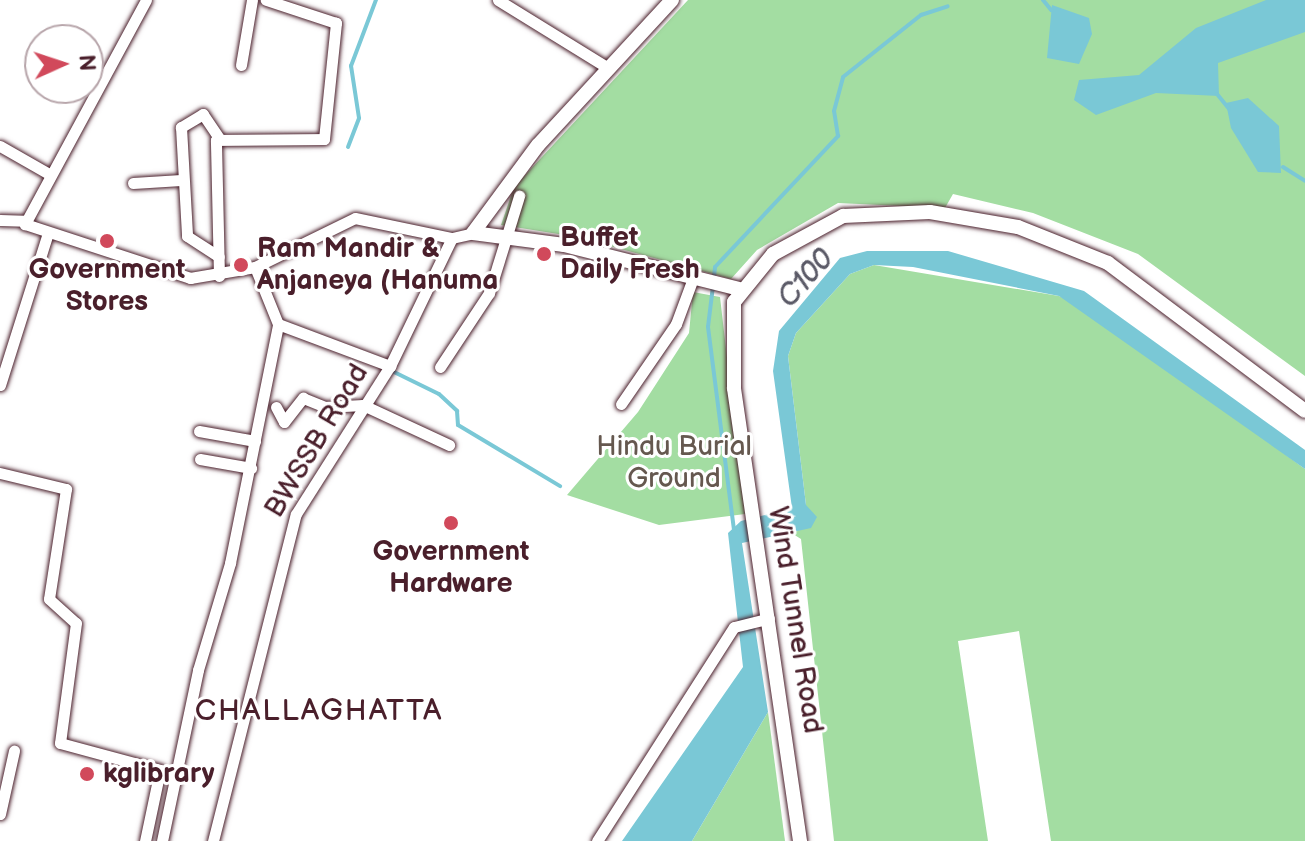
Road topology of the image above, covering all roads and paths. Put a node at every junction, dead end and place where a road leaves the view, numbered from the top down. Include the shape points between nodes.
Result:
1 (146, 0) edge
2 (252, 0) edge
3 (266, 0) edge
4 (498, 0) edge
5 (672, 0) edge
6 (241, 65) dead end
7 (608, 68) junction
8 (219, 138) junction
9 (0, 146) edge
10 (49, 174) junction
11 (181, 180) junction
12 (133, 183) dead end
13 (519, 196) dead end
14 (0, 220) edge
15 (24, 221) junction
16 (48, 233) junction
17 (473, 233) junction
18 (502, 236) junction
19 (452, 238) junction
20 (219, 257) junction
21 (255, 267) junction
22 (219, 276) junction
23 (705, 282) junction
24 (739, 289) junction
25 (278, 324) junction
26 (390, 366) junction
27 (440, 367) dead end
28 (0, 385) edge
29 (621, 404) dead end
30 (363, 405) junction
31 (276, 407) dead end
32 (1305, 411) edge
33 (199, 431) dead end
34 (255, 441) junction
35 (449, 445) dead end
36 (200, 459) dead end
37 (251, 468) junction
38 (0, 473) edge
39 (763, 621) junction
40 (14, 751) dead end
41 (0, 814) edge
42 (145, 841) edge
43 (162, 841) edge
44 (213, 841) edge
45 (597, 841) edge
46 (800, 841) edge

1 - 10 street
2 - 6 street
3 - 8 street via 336,23 324,139
4 - 7 street
5 - 7 street
7 - 17 street via 514,173
8 - 11 street via 203,114 184,121
8 - 20 street via 213,146
9 - 10 street
10 - 15 street
11 - 12 street
11 - 20 street via 187,236
13 - 18 street
14 - 15 street
15 - 16 street
16 - 22 street via 166,275
16 - 28 street
17 - 18 street
17 - 19 street
18 - 23 street
18 - 27 street via 489,293
19 - 21 street via 355,218
19 - 26 street, BWSSB Road
20 - 22 street
21 - 22 street
21 - 25 street
23 - 24 street
23 - 29 street
24 - 32 street via 797,236 843,216 930,212 1018,227 1108,263
24 - 39 street, Wind Tunnel Road via 734,388
25 - 26 street
25 - 34 street
26 - 30 street, BWSSB Road
30 - 31 street via 325,407 303,398 284,422
30 - 35 street
30 - 44 street, BWSSB Road via 309,488 280,555
33 - 34 street
34 - 37 street
36 - 37 street
37 - 43 street
38 - 42 street via 66,489 49,599 76,623 60,743 160,770
39 - 45 street via 737,626
39 - 46 street, Wind Tunnel Road
40 - 41 street

